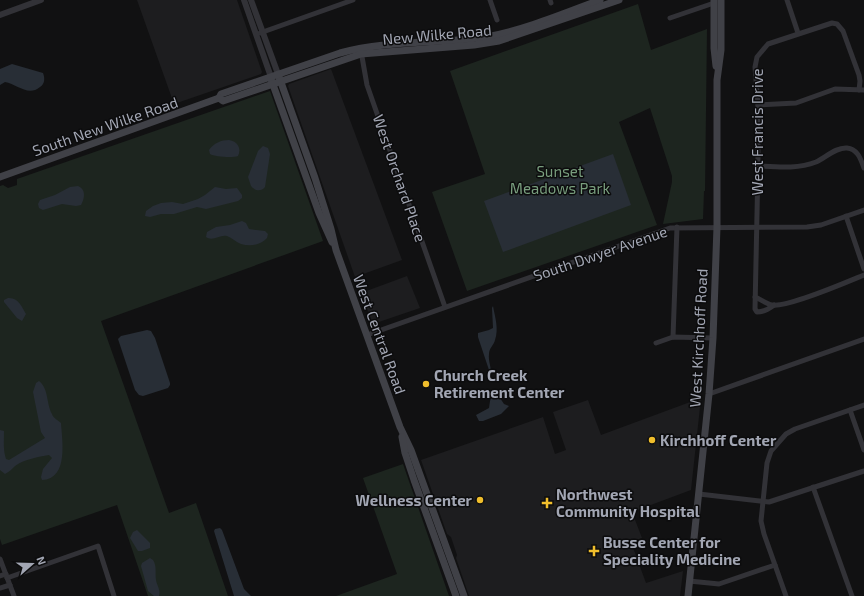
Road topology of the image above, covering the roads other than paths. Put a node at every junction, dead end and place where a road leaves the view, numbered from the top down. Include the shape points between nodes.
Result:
1 (41, 0) edge
2 (244, 0) edge
3 (251, 0) edge
4 (353, 0) edge
5 (490, 0) edge
6 (600, 0) edge
7 (619, 0) edge
8 (722, 0) edge
9 (787, 0) edge
10 (714, 2) edge
11 (25, 3) edge
12 (0, 15) edge
13 (670, 18) dead end
14 (498, 20) dead end
15 (263, 32) junction
16 (798, 33) junction
17 (256, 34) junction
18 (361, 51) junction
19 (275, 79) junction
20 (717, 80) junction
21 (862, 90) edge
22 (758, 105) junction
23 (758, 166) junction
24 (864, 168) edge
25 (0, 177) edge
26 (864, 210) edge
27 (846, 216) junction
28 (677, 227) junction
29 (717, 227) junction
30 (756, 228) junction
31 (864, 269) edge
32 (864, 275) edge
33 (756, 297) junction
34 (774, 305) junction
35 (445, 307) junction
36 (367, 334) junction
37 (673, 337) junction
38 (714, 338) junction
39 (864, 339) edge
40 (656, 343) dead end
41 (710, 394) junction
42 (864, 405) edge
43 (850, 410) junction
44 (400, 427) junction
45 (864, 450) edge
46 (864, 471) edge
47 (813, 487) junction
48 (699, 494) junction
49 (763, 501) junction
50 (0, 559) edge
51 (775, 564) junction
52 (0, 576) edge
53 (7, 576) junction
54 (689, 581) junction
55 (10, 584) junction
56 (0, 588) edge
57 (14, 596) edge
58 (114, 596) edge
59 (456, 596) edge
60 (464, 596) edge
61 (688, 596) edge
62 (786, 596) edge
63 (852, 596) edge

1 - 11 street
2 - 17 street
3 - 15 street
4 - 15 street
5 - 14 street
6 - 18 main road, New Wilke Road via 496,35 390,44
7 - 18 main road, New Wilke Road via 499,42 474,46
8 - 20 main road, West Kirchhoff Road via 721,50
9 - 16 street
10 - 13 street
10 - 20 main road, West Kirchhoff Road
11 - 12 street
15 - 17 street
15 - 19 street
16 - 21 street, West Francis Drive via 827,24 837,24 843,31
16 - 22 street, West Francis Drive via 768,44 757,57
17 - 19 street
18 - 19 main road, New Wilke Road via 340,53
18 - 35 street, West Orchard Place via 366,85
19 - 25 main road, South New Wilke Road via 221,94 219,98
19 - 36 main road, West Central Road via 315,178 336,250
20 - 29 main road, West Kirchhoff Road
21 - 22 street via 835,89 796,103
22 - 23 street, West Francis Drive
23 - 24 street via 798,166 816,162 846,148 854,150 860,156
23 - 30 street, West Francis Drive
26 - 27 street, South Dwyer Avenue
27 - 30 street, South Dwyer Avenue via 814,226
27 - 31 street
28 - 29 street, South Dwyer Avenue
28 - 35 street, South Dwyer Avenue via 665,229
28 - 37 street
29 - 30 street, South Dwyer Avenue
29 - 38 main road, West Kirchhoff Road
30 - 33 street, West Francis Drive
32 - 34 street via 794,302
33 - 34 street
33 - 34 street via 755,309 758,312 767,311
35 - 36 street, South Dwyer Avenue
36 - 44 main road, West Central Road
37 - 38 street
37 - 40 street
38 - 41 main road, West Kirchhoff Road
39 - 41 street
41 - 48 main road, West Kirchhoff Road
42 - 43 street
43 - 45 street
43 - 49 street via 786,434 772,451 767,463
44 - 59 main road, West Central Road via 405,453
44 - 60 main road, West Central Road via 411,450
46 - 47 street
47 - 49 street via 774,502
47 - 63 street
48 - 49 street
48 - 54 main road, West Kirchhoff Road
49 - 51 street via 762,525
50 - 53 street
51 - 54 street via 719,584
51 - 62 street
52 - 53 street
53 - 55 street
53 - 58 street via 98,546
54 - 61 main road, West Kirchhoff Road
55 - 56 street
55 - 57 street

